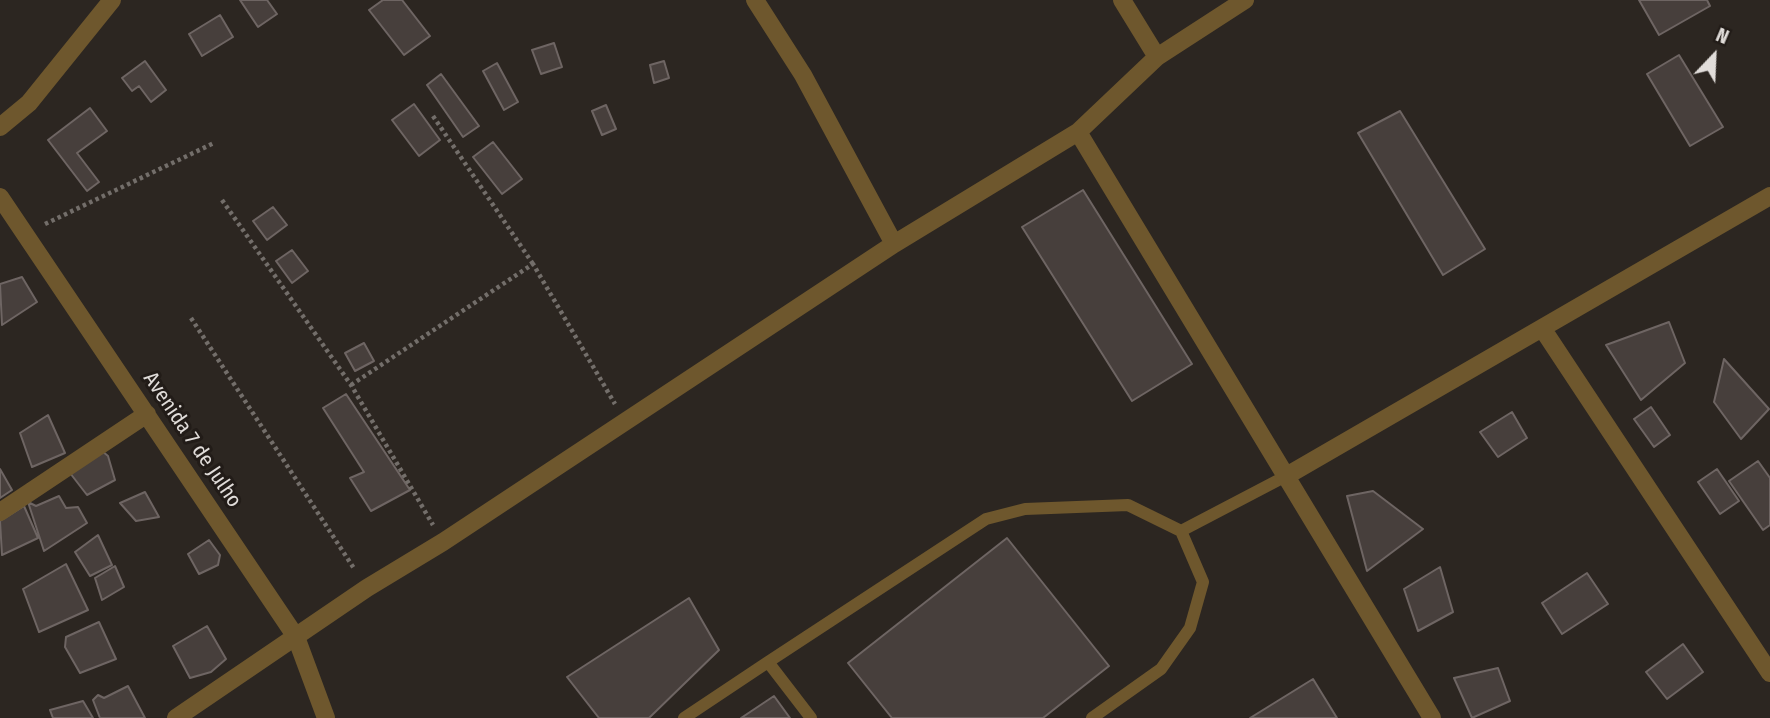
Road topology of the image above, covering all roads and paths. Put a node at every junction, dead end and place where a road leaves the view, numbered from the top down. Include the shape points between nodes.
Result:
1 (112, 0) edge
2 (755, 0) edge
3 (1122, 0) edge
4 (1245, 0) edge
5 (1157, 57) junction
6 (433, 116) dead end
7 (0, 127) edge
8 (1078, 132) junction
9 (214, 143) dead end
10 (1770, 196) edge
11 (0, 197) edge
12 (222, 200) dead end
13 (24, 234) junction
14 (894, 244) junction
15 (533, 264) junction
16 (191, 318) dead end
17 (1542, 328) junction
18 (351, 385) junction
19 (147, 414) junction
20 (626, 422) junction
21 (1288, 475) junction
22 (0, 512) edge
23 (1181, 531) junction
24 (443, 542) junction
25 (367, 588) junction
26 (296, 637) junction
27 (768, 662) junction
28 (1770, 673) edge
29 (176, 718) edge
30 (326, 718) edge
31 (684, 718) edge
32 (811, 718) edge
33 (1092, 718) edge
34 (1432, 718) edge

1 - 7 street via 29,103
2 - 14 street via 803,75
3 - 5 street
4 - 5 street
5 - 8 street
6 - 15 path
8 - 14 street
8 - 21 street
9 - 13 path
10 - 17 street
11 - 13 street, Avenida 7 de Julho
12 - 18 path
13 - 19 street, Avenida 7 de Julho
14 - 20 street
15 - 18 path
15 - 20 path
16 - 25 path
17 - 21 street
17 - 28 street
18 - 24 path
19 - 22 street
19 - 26 street, Avenida 7 de Julho
20 - 24 street
21 - 23 lane
21 - 34 street
23 - 27 lane via 1128,505 1025,509 986,519
23 - 33 lane via 1203,582 1190,628 1161,669
24 - 25 street
25 - 26 street
26 - 29 street
26 - 30 street, Avenida 7 de Julho
27 - 31 lane
27 - 32 lane

